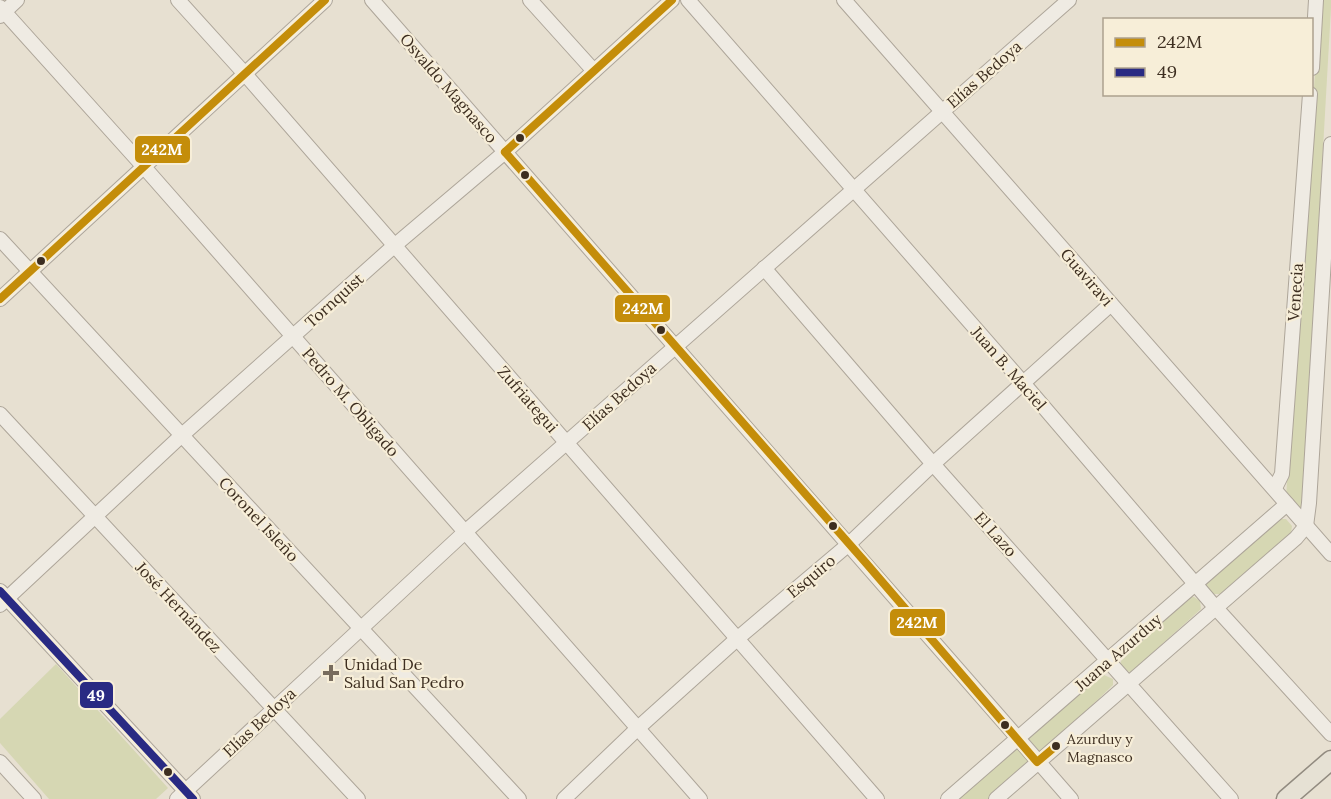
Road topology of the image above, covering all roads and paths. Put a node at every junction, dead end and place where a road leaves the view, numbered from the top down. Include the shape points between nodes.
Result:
1 (17, 0) edge
2 (178, 0) edge
3 (325, 0) edge
4 (372, 0) edge
5 (530, 0) edge
6 (672, 0) edge
7 (688, 0) edge
8 (844, 0) edge
9 (1069, 0) edge
10 (1316, 0) edge
11 (1, 11) edge
12 (1313, 41) edge
13 (594, 71) junction
14 (245, 74) junction
15 (1310, 96) edge
16 (942, 111) junction
17 (1331, 144) edge
18 (505, 152) junction
19 (144, 167) junction
20 (855, 190) junction
21 (0, 239) edge
22 (394, 246) junction
23 (764, 268) junction
24 (30, 272) junction
25 (0, 299) edge
26 (1111, 304) junction
27 (293, 337) junction
28 (676, 346) junction
29 (1024, 384) junction
30 (0, 414) edge
31 (181, 436) junction
32 (566, 443) junction
33 (933, 464) junction
34 (1275, 488) junction
35 (1287, 504) junction
36 (95, 517) junction
37 (1306, 526) junction
38 (465, 532) junction
39 (849, 544) junction
40 (1331, 554) edge
41 (1196, 584) junction
42 (2, 598) edge
43 (1215, 607) junction
44 (361, 628) junction
45 (738, 638) junction
46 (1108, 661) junction
47 (1129, 683) junction
48 (274, 708) junction
49 (638, 728) junction
50 (1331, 734) edge
51 (1017, 739) junction
52 (1331, 760) edge
53 (0, 762) edge
54 (1037, 762) junction
55 (185, 796) edge
56 (34, 799) edge
57 (358, 799) edge
58 (519, 799) edge
59 (564, 799) edge
60 (700, 799) edge
61 (877, 799) edge
62 (948, 799) edge
63 (996, 799) edge
64 (1071, 799) edge
65 (1231, 799) edge
66 (1286, 799) edge

1 - 11 street
2 - 14 street, Zufriategui
3 - 14 street
4 - 18 street, Osvaldo Magnasco
5 - 13 street
6 - 13 street, Tornquist
7 - 20 street, Juan B. Maciel
8 - 16 street, Guaviravi
9 - 16 street, Elías Bedoya
10 - 12 street
11 - 19 street, Pedro M. Obligado
13 - 18 street, Tornquist
14 - 19 street
14 - 22 street, Zufriategui
15 - 34 street, Venecia via 1282,474
16 - 20 street, Elías Bedoya
16 - 26 street, Guaviravi
17 - 37 street, Venecia
18 - 22 street, Tornquist
18 - 28 street, Osvaldo Magnasco
19 - 24 street
19 - 27 street, Pedro M. Obligado
20 - 23 street, Elías Bedoya
20 - 29 street, Juan B. Maciel
21 - 24 street, Coronel Isleño
22 - 27 street, Tornquist
22 - 32 street, Zufriategui
23 - 28 street, Elías Bedoya
23 - 33 street, El Lazo
24 - 25 street
24 - 31 street, Coronel Isleño
26 - 29 street, Esquiro
26 - 34 street, Guaviravi
27 - 31 street, Tornquist
27 - 38 street, Pedro M. Obligado
28 - 32 street, Elías Bedoya
28 - 39 street, Osvaldo Magnasco
29 - 33 street, Esquiro
29 - 41 street, Juan B. Maciel
30 - 36 street, José Hernández
31 - 36 street, Tornquist
31 - 44 street, Coronel Isleño
32 - 38 street, Elías Bedoya
32 - 45 street, Zufriategui
33 - 39 street, Esquiro
33 - 46 street, El Lazo
34 - 35 street, Guaviravi
35 - 37 street, Guaviravi
35 - 41 street, Juana Azurduy
36 - 42 street, Tornquist
36 - 48 street, José Hernández
37 - 40 street, Guaviravi
37 - 43 street, Juana Azurduy
38 - 44 street, Elías Bedoya
38 - 49 street, Pedro M. Obligado
39 - 45 street, Esquiro
39 - 51 street, Osvaldo Magnasco
41 - 43 street, Juan B. Maciel
41 - 46 street, Juana Azurduy
42 - 55 street
43 - 47 street, Juana Azurduy
43 - 50 street, Juan B. Maciel
44 - 48 street, Elías Bedoya
44 - 58 street, Coronel Isleño
45 - 49 street, Esquiro
45 - 61 street, Zufriategui
46 - 47 street, El Lazo
46 - 51 street, Juana Azurduy
47 - 54 street, Juana Azurduy
47 - 65 street, El Lazo
48 - 55 street, Elías Bedoya
48 - 57 street, José Hernández
49 - 59 street, Esquiro
49 - 60 street, Pedro M. Obligado
51 - 54 street, Osvaldo Magnasco
51 - 62 street, Juana Azurduy
52 - 66 main road
53 - 56 street
54 - 63 street, Juana Azurduy
54 - 64 street, Osvaldo Magnasco

